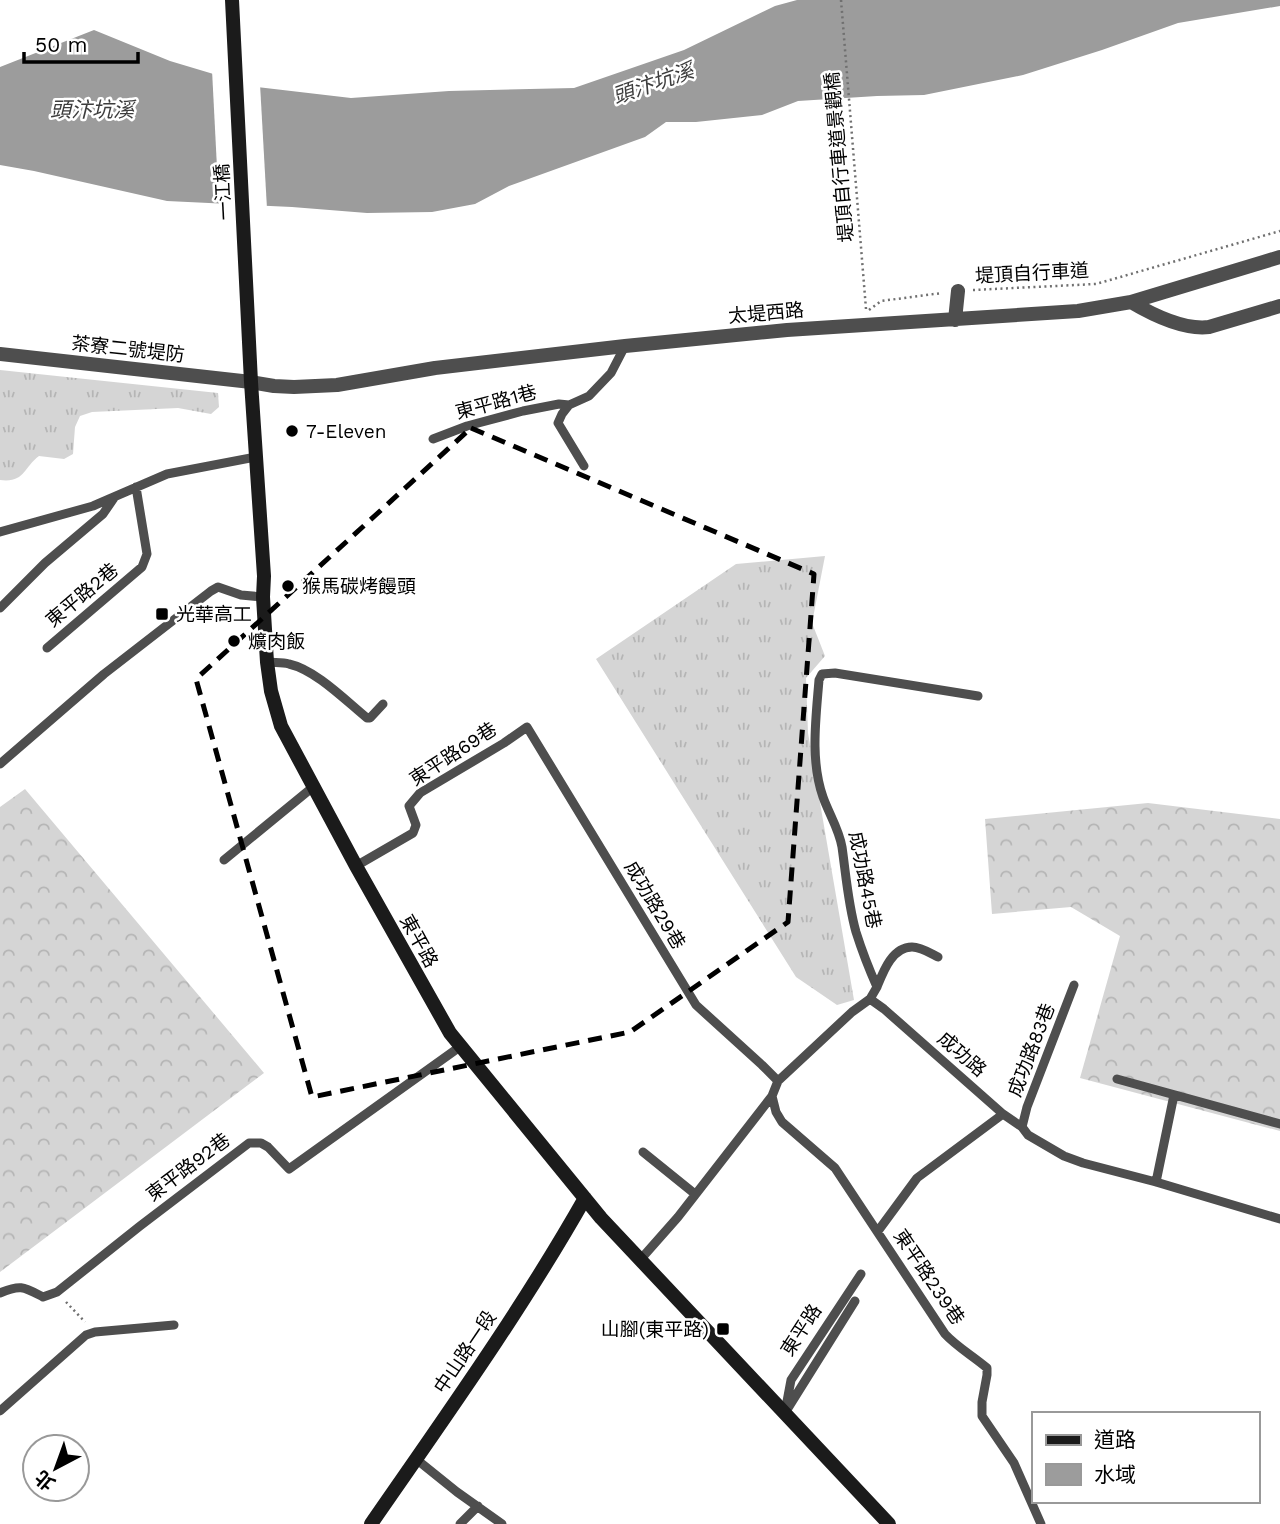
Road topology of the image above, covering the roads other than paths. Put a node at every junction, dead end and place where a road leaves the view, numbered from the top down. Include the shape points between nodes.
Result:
1 (232, 0) edge
2 (1280, 257) edge
3 (958, 291) road end
4 (1131, 302) junction
5 (1280, 306) edge
6 (955, 320) junction
7 (625, 346) junction
8 (0, 354) edge
9 (251, 382) junction
10 (569, 405) junction
11 (433, 439) dead end
12 (256, 457) junction
13 (584, 466) dead end
14 (136, 487) junction
15 (115, 496) junction
16 (0, 532) edge
17 (263, 597) junction
18 (0, 608) edge
19 (47, 648) dead end
20 (267, 662) junction
21 (978, 696) dead end
22 (383, 704) dead end
23 (527, 727) joint
24 (0, 764) edge
25 (313, 787) junction
26 (224, 860) dead end
27 (356, 866) junction
28 (938, 957) dead end
29 (1074, 985) dead end
30 (877, 987) junction
31 (870, 999) junction
32 (461, 1046) junction
33 (1117, 1079) dead end
34 (778, 1082) junction
35 (1174, 1095) junction
36 (772, 1096) junction
37 (1003, 1114) junction
38 (1280, 1124) edge
39 (1023, 1127) junction
40 (643, 1152) dead end
41 (1156, 1182) junction
42 (695, 1194) junction
43 (585, 1198) junction
44 (1280, 1219) edge
45 (878, 1231) junction
46 (640, 1260) junction
47 (861, 1274) dead end
48 (0, 1293) edge
49 (855, 1301) dead end
50 (174, 1325) dead end
51 (0, 1411) edge
52 (785, 1412) junction
53 (416, 1459) junction
54 (478, 1507) junction
55 (371, 1524) edge
56 (460, 1524) edge
57 (502, 1524) edge
58 (889, 1524) edge
59 (1041, 1524) edge

1 - 9 main road, 一江橋
2 - 4 street, 太堤西路
3 - 6 street
4 - 5 street via 1198,328
4 - 6 street, 太堤西路 via 1078,311
6 - 7 street, 太堤西路
7 - 9 street, 太堤西路 via 435,368 337,385
7 - 10 lane, 東平路1巷 via 611,373 589,396
8 - 9 street, 茶寮二號堤防
9 - 12 main road, 東平路
10 - 11 lane, 東平路1巷 via 523,411
10 - 13 lane, 東平路1巷 via 558,423
12 - 14 lane via 167,474
12 - 17 main road, 東平路
14 - 15 lane
14 - 19 lane, 東平路2巷 via 147,554 142,567
15 - 16 lane
15 - 18 lane via 103,514
17 - 20 main road, 東平路
17 - 24 lane via 218,587 211,591 104,674
20 - 22 lane via 290,664 309,673 367,718
20 - 25 main road, 東平路 via 281,726
21 - 30 lane, 成功路45巷 via 835,673 822,674 819,680 816,761 823,796 842,846 855,929
23 - 27 lane, 東平路69巷 via 419,793 409,806 416,825 413,833
23 - 34 lane, 成功路29巷 via 696,1005
25 - 26 lane
25 - 27 main road, 東平路
27 - 32 main road, 東平路
28 - 30 lane via 922,949 905,948 885,967
29 - 39 lane, 成功路83巷
30 - 31 lane
31 - 34 lane
31 - 37 lane, 成功路
32 - 43 main road, 東平路
32 - 48 lane, 東平路92巷 via 289,1169 268,1147 249,1143 57,1292 43,1297 25,1287
33 - 35 lane
34 - 36 lane
35 - 38 lane
35 - 41 lane
36 - 42 lane
36 - 45 lane, 東平路239巷 via 782,1122 835,1168
37 - 39 lane, 成功路
37 - 45 lane via 917,1178
39 - 41 lane, 成功路 via 1028,1135 1064,1156
40 - 42 lane
41 - 44 lane, 成功路
42 - 46 lane
43 - 46 main road, 東平路
43 - 53 main road, 中山路一段
45 - 59 lane, 東平路239巷 via 945,1334 987,1368 982,1416 1014,1463
46 - 52 main road, 東平路
47 - 52 lane, 東平路 via 791,1380
49 - 52 lane, 東平路
50 - 51 lane via 86,1335
52 - 58 main road, 東平路
53 - 54 lane
53 - 55 main road, 中山路一段
54 - 56 lane
54 - 57 lane

